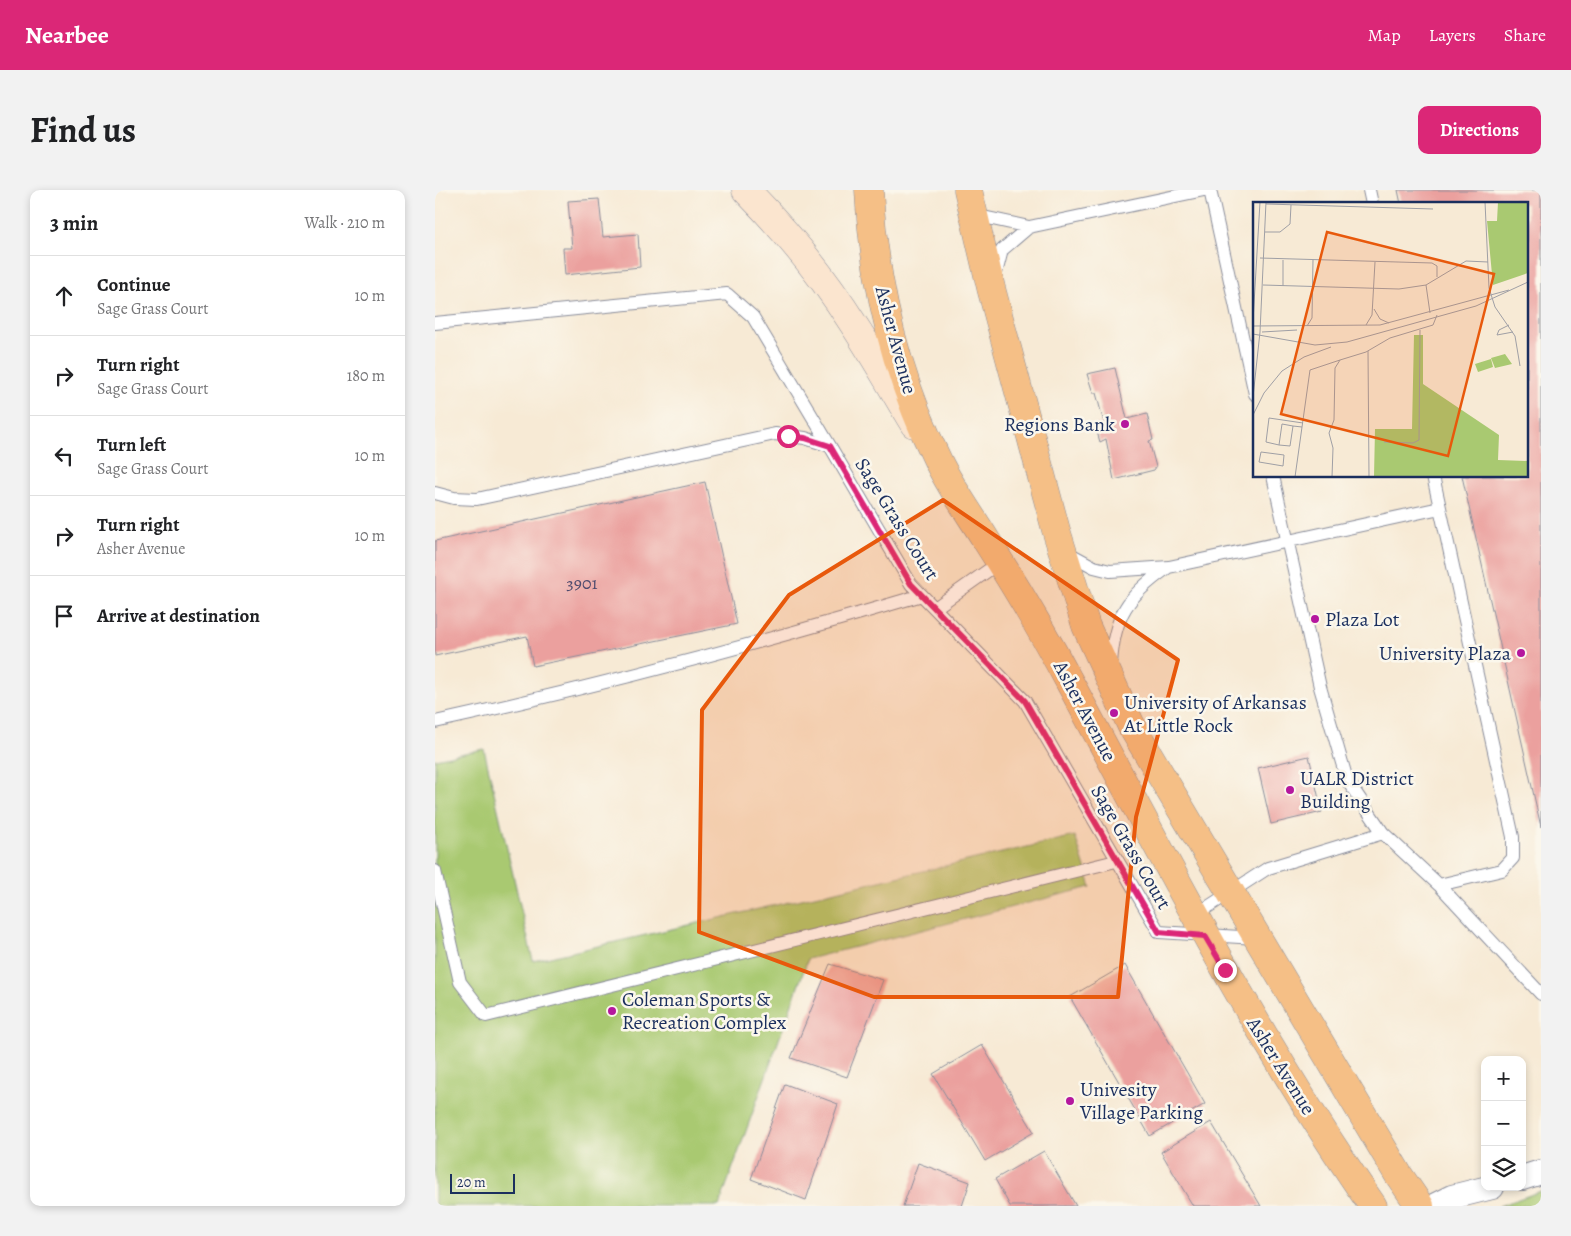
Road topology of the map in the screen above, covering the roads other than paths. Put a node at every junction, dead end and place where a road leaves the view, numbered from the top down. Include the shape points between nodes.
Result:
1 (746, 190) edge
2 (869, 190) edge
3 (949, 190) edge
4 (1204, 190) edge
5 (1210, 190) edge
6 (971, 202) edge
7 (1029, 227) junction
8 (991, 288) junction
9 (435, 323) edge
10 (1253, 385) edge
11 (830, 446) junction
12 (938, 463) junction
13 (1273, 478) edge
14 (1433, 478) edge
15 (435, 493) edge
16 (1439, 508) junction
17 (1056, 530) junction
18 (1288, 542) junction
19 (1000, 562) junction
20 (1169, 567) junction
21 (922, 595) junction
22 (935, 608) junction
23 (1109, 680) junction
24 (435, 722) edge
25 (1383, 833) junction
26 (1117, 861) junction
27 (435, 871) edge
28 (1439, 885) junction
29 (1232, 892) junction
30 (1200, 926) junction
31 (1259, 938) junction
32 (1541, 994) edge
33 (1541, 1172) edge
34 (1526, 1177) edge
35 (1481, 1189) edge
36 (1373, 1206) edge
37 (1420, 1206) edge
38 (1433, 1206) edge

1 - 12 main road via 793,240 819,274 855,326
2 - 12 main road, Asher Avenue via 879,286 900,374
3 - 8 main road via 958,218
4 - 7 lane
5 - 10 lane
6 - 7 lane
6 - 8 main road, Asher Avenue
7 - 8 lane via 1002,250
8 - 17 main road, Asher Avenue
9 - 11 lane via 727,294 753,317
11 - 15 lane, Sage Grass Court via 775,434 477,499
11 - 21 lane, Sage Grass Court via 911,584
12 - 19 main road, Asher Avenue
13 - 18 lane
14 - 16 lane
16 - 18 lane
16 - 28 lane via 1511,829 1513,858 1502,870
17 - 20 lane via 1072,555 1093,567 1121,571
17 - 23 main road, Asher Avenue via 1086,626
18 - 20 lane
18 - 25 lane via 1320,687 1347,780
19 - 22 lane
19 - 30 main road, Asher Avenue via 1034,617
20 - 23 lane via 1139,589 1119,619 1113,636
21 - 22 lane, Sage Grass Court
21 - 24 lane via 757,644
22 - 26 lane, Sage Grass Court via 1025,701
23 - 29 main road, Asher Avenue via 1131,725
25 - 28 lane
25 - 29 lane via 1268,868
26 - 27 lane via 486,1016 460,982
26 - 30 lane, Sage Grass Court via 1159,932
28 - 32 lane
29 - 30 lane
29 - 31 main road, Asher Avenue
30 - 31 lane, Sage Grass Court
30 - 36 main road, Asher Avenue via 1274,1054
31 - 37 main road, Asher Avenue
33 - 34 street
35 - 38 street via 1452,1196

